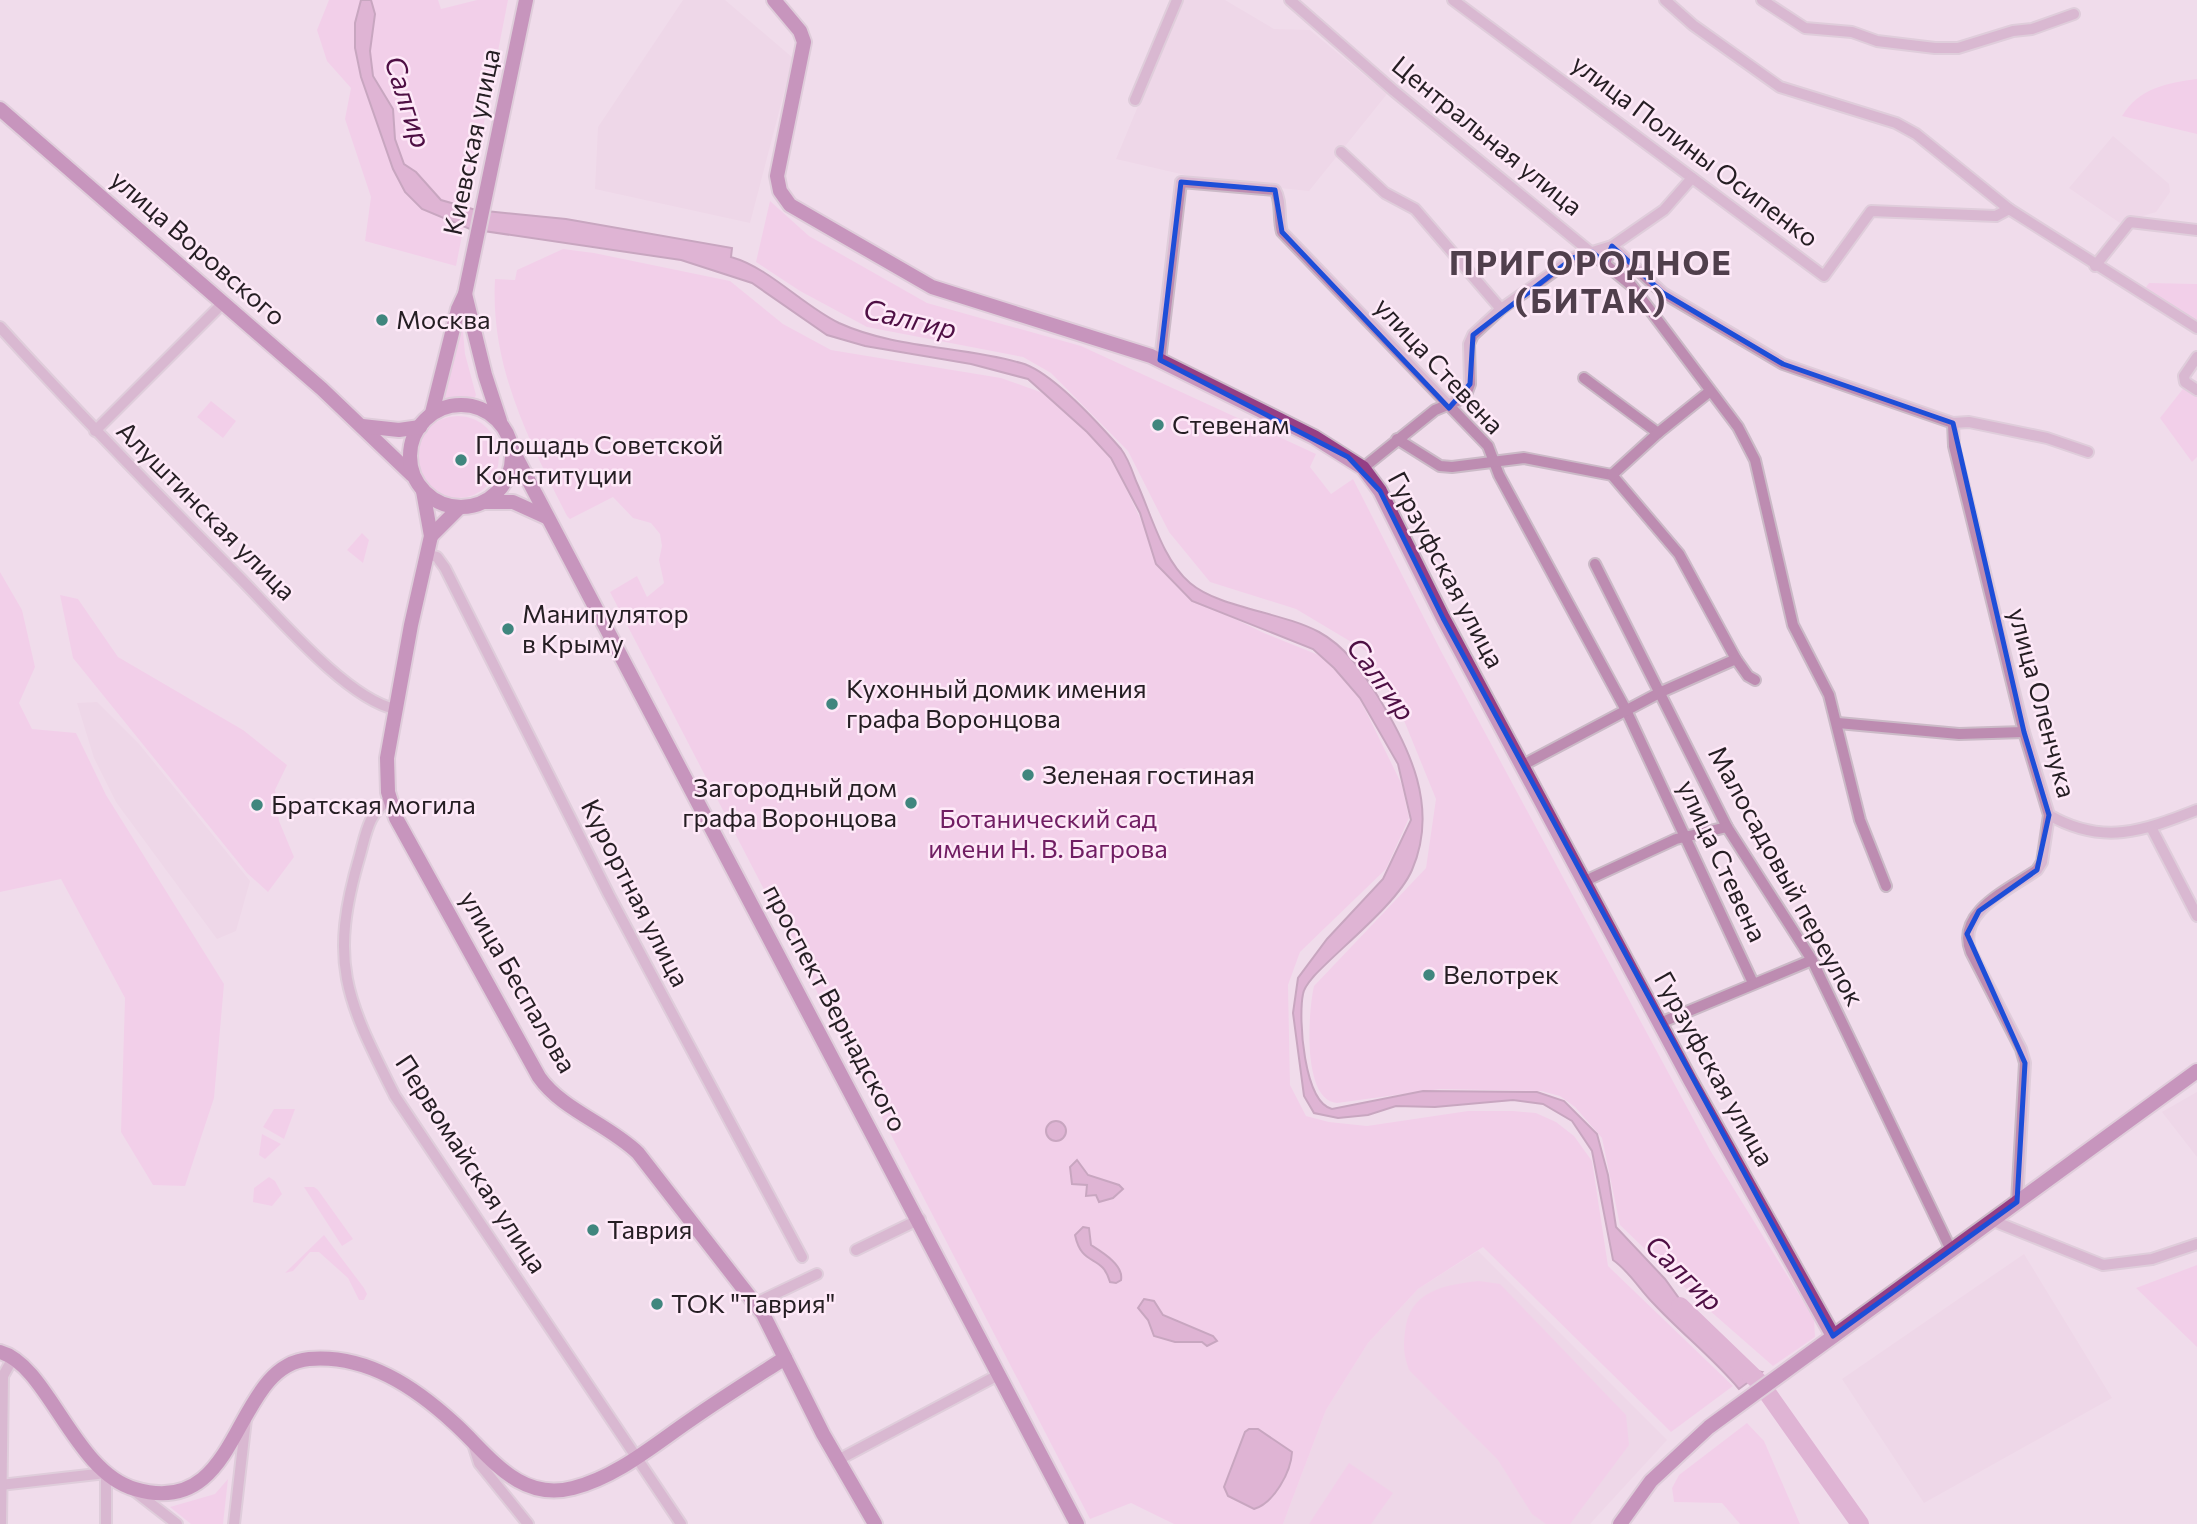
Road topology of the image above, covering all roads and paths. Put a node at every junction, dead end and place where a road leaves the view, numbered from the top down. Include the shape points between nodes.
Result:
1 (526, 0) edge
2 (774, 0) edge
3 (1177, 0) edge
4 (1290, 0) edge
5 (1453, 0) edge
6 (1665, 0) edge
7 (1762, 0) edge
8 (2074, 14) dead end
9 (1135, 100) dead end
10 (0, 109) edge
11 (1341, 152) dead end
12 (1692, 178) junction
13 (2009, 209) junction
14 (2197, 230) edge
15 (1575, 238) junction
16 (1612, 246) junction
17 (1592, 252) junction
18 (1573, 257) junction
19 (1605, 263) junction
20 (2095, 266) junction
21 (465, 294) junction
22 (224, 302) junction
23 (1501, 309) junction
24 (0, 327) edge
25 (2197, 328) edge
26 (2197, 357) edge
27 (1160, 360) junction
28 (1584, 378) dead end
29 (2197, 390) edge
30 (1709, 392) junction
31 (1446, 404) junction
32 (432, 412) junction
33 (1953, 424) junction
34 (362, 426) junction
35 (502, 426) junction
36 (419, 427) junction
37 (95, 431) junction
38 (1658, 433) junction
39 (1397, 439) junction
40 (512, 449) junction
41 (2088, 452) dead end
42 (1494, 461) junction
43 (1363, 468) junction
44 (412, 475) junction
45 (1612, 475) junction
46 (423, 491) junction
47 (485, 502) junction
48 (460, 508) junction
49 (546, 517) junction
50 (431, 536) junction
51 (426, 554) junction
52 (1595, 564) dead end
53 (1736, 659) junction
54 (1755, 680) dead end
55 (1661, 692) junction
56 (395, 709) junction
57 (1626, 710) junction
58 (1838, 723) junction
59 (2024, 732) junction
60 (1523, 765) junction
61 (390, 800) junction
62 (2197, 810) edge
63 (2049, 815) junction
64 (1727, 827) junction
65 (2152, 829) junction
66 (1687, 836) junction
67 (1585, 881) junction
68 (1886, 886) dead end
69 (2197, 916) edge
70 (1812, 960) junction
71 (1753, 983) junction
72 (1660, 1023) junction
73 (2197, 1071) edge
74 (2017, 1202) junction
75 (920, 1219) junction
76 (1991, 1220) junction
77 (2197, 1244) edge
78 (856, 1250) dead end
79 (1951, 1250) junction
80 (802, 1257) dead end
81 (817, 1274) dead end
82 (756, 1303) junction
83 (1833, 1336) junction
84 (6, 1355) edge
85 (785, 1358) junction
86 (1000, 1374) junction
87 (247, 1418) junction
88 (473, 1442) junction
89 (637, 1456) junction
90 (838, 1460) junction
91 (106, 1473) junction
92 (1, 1485) edge
93 (132, 1489) junction
94 (1, 1524) edge
95 (106, 1524) edge
96 (177, 1524) edge
97 (233, 1524) edge
98 (528, 1524) edge
99 (681, 1524) edge
100 (875, 1524) edge
101 (1077, 1524) edge
102 (1620, 1524) edge

1 - 21 main road, Киевская улица
2 - 27 main road, Гурзуфская улица via 804,42 777,171 780,191 790,205 932,287
3 - 9 street
4 - 15 street, Центральная улица
5 - 12 street, улица Полины Осипенко
6 - 13 street via 1780,87 1896,123 1916,134
7 - 8 street via 1805,28 1935,48 1958,48
10 - 22 main road, улица Воровского
11 - 23 street via 1385,193 1415,209
12 - 13 street, улица Полины Осипенко via 1824,275 1871,211 1996,216
12 - 16 street via 1664,210
13 - 20 street
14 - 20 street via 2130,222
15 - 17 street, Центральная улица
15 - 18 street
16 - 17 street
16 - 19 street
16 - 33 street via 1662,293 1783,364
17 - 18 street
17 - 19 street, Центральная улица
18 - 23 street
19 - 30 street, Центральная улица via 1632,286
20 - 25 street
21 - 32 main road, Киевская улица
21 - 35 main road, Киевская улица via 489,393
22 - 34 main road, улица Воровского
22 - 37 street
23 - 31 street via 1469,344 1467,392
24 - 37 street, Алуштинская улица
26 - 29 street via 2184,376
27 - 31 street, улица Стевена via 1181,182 1275,190 1282,232
27 - 43 main road, Гурзуфская улица via 1314,437
28 - 38 street
30 - 38 street
30 - 58 street, Центральная улица via 1738,427 1755,460 1793,625 1829,695
31 - 39 street
31 - 42 street, улица Стевена via 1488,446
32 - 35 main road via 452,407 481,409
32 - 36 main road
33 - 41 street via 1969,422 2047,438
33 - 59 street, улица Оленчука via 1954,446
34 - 36 main road
34 - 44 main road, улица Воровского
35 - 40 main road
36 - 44 main road via 411,444
37 - 56 street, Алуштинская улица via 329,668 381,706
38 - 45 street
39 - 42 street via 1440,466
39 - 43 street
40 - 47 main road via 506,480
40 - 49 main road, проспект Вернадского
42 - 45 street via 1524,458
42 - 57 street, улица Стевена
43 - 60 main road, Гурзуфская улица via 1380,491
44 - 46 main road
45 - 53 street via 1679,554
46 - 48 main road via 438,503
46 - 50 main road, улица Беспалова
47 - 48 main road
47 - 49 main road via 513,502
48 - 50 main road
49 - 75 main road, проспект Вернадского
50 - 51 main road, улица Беспалова
51 - 56 main road, улица Беспалова
51 - 80 street, Курортная улица via 437,557 445,568 609,895
52 - 55 street, Малосадовый переулок
53 - 54 street
53 - 55 street
55 - 57 street
55 - 64 street, Малосадовый переулок
56 - 61 main road, улица Беспалова via 386,765
57 - 60 street
57 - 66 street, улица Стевена
58 - 59 street via 1959,734
58 - 68 street, Центральная улица via 1849,782
59 - 63 street, улица Оленчука
60 - 67 main road, Гурзуфская улица
61 - 82 main road, улица Беспалова via 547,1088 638,1153
61 - 89 street, Первомайская улица via 371,818 351,888 343,967 351,1002 395,1096
62 - 65 street
63 - 65 street via 2092,833
63 - 74 street, улица Оленчука via 2037,870 1979,911 1967,934 1971,952 2025,1063
64 - 66 street
64 - 70 street, Малосадовый переулок
65 - 69 street
66 - 67 street
66 - 71 street, улица Стевена
67 - 72 main road, Гурзуфская улица
70 - 71 street
70 - 79 street, Малосадовый переулок
71 - 72 street
72 - 83 main road, Гурзуфская улица
73 - 74 main road
74 - 76 main road
75 - 78 street
75 - 86 main road, проспект Вернадского
76 - 77 street via 2103,1265 2152,1259
76 - 79 main road
79 - 83 main road
81 - 82 street
82 - 85 main road, улица Беспалова
83 - 102 main road via 1676,1455
84 - 91 main road via 27,1370 80,1445
84 - 92 street
85 - 89 main road
85 - 90 main road, улица Беспалова
86 - 90 street
86 - 101 main road, проспект Вернадского
87 - 88 main road via 281,1368 307,1359 328,1359 392,1377 419,1394
87 - 93 main road via 207,1476 191,1489 164,1493
87 - 97 street
88 - 89 main road via 516,1480 534,1489 554,1491 599,1478
88 - 98 street via 479,1463
89 - 99 street, Первомайская улица
90 - 100 main road, улица Беспалова
91 - 92 street
91 - 93 main road
91 - 95 street
92 - 94 street
93 - 96 street

